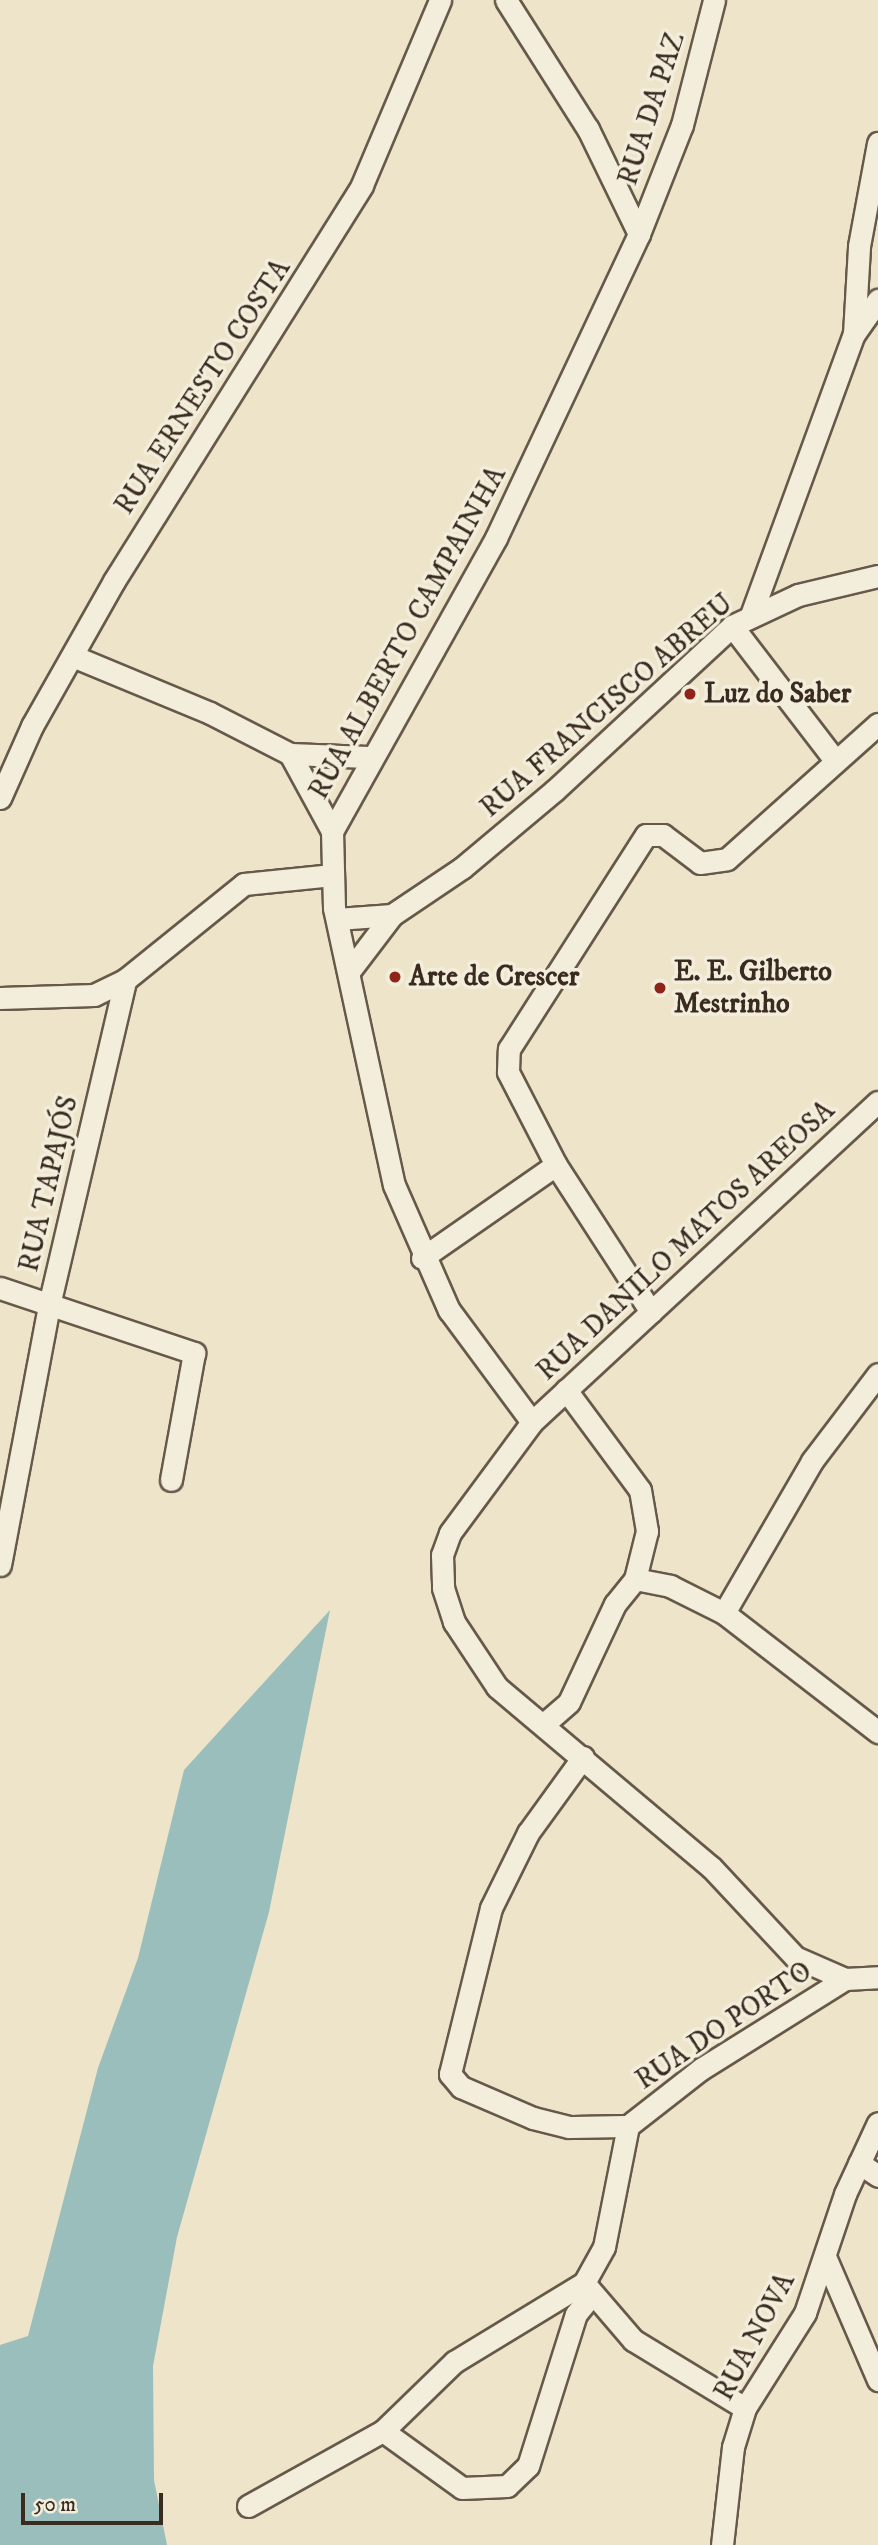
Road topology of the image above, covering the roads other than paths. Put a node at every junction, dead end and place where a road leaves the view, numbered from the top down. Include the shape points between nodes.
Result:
1 (440, 0) edge
2 (506, 0) edge
3 (714, 0) edge
4 (878, 143) edge
5 (639, 234) junction
6 (878, 300) edge
7 (854, 334) junction
8 (878, 576) edge
9 (751, 615) junction
10 (732, 626) junction
11 (75, 657) junction
12 (878, 724) edge
13 (289, 754) junction
14 (369, 757) junction
15 (835, 760) junction
16 (0, 798) edge
17 (332, 831) junction
18 (333, 875) junction
19 (392, 915) junction
20 (337, 919) junction
21 (351, 969) junction
22 (125, 980) junction
23 (0, 998) edge
24 (878, 1102) edge
25 (556, 1165) junction
26 (422, 1258) junction
27 (0, 1288) edge
28 (50, 1301) junction
29 (651, 1312) junction
30 (878, 1374) edge
31 (566, 1390) junction
32 (532, 1422) junction
33 (171, 1480) dead end
34 (0, 1565) edge
35 (635, 1579) junction
36 (724, 1613) junction
37 (544, 1724) junction
38 (878, 1732) edge
39 (583, 1757) junction
40 (878, 1977) edge
41 (845, 1979) junction
42 (878, 2123) edge
43 (628, 2126) junction
44 (859, 2163) junction
45 (878, 2176) edge
46 (827, 2259) junction
47 (588, 2289) junction
48 (878, 2380) edge
49 (745, 2408) junction
50 (383, 2431) junction
51 (248, 2506) dead end
52 (722, 2545) edge

1 - 11 street, RUA ERNESTO COSTA via 393,122 362,185 176,477
2 - 5 street via 588,129
3 - 5 street, RUA DA PAZ via 682,125
4 - 7 street via 859,246
5 - 14 street, RUA ALBERTO CAMPAINHA via 496,538
6 - 7 street
7 - 9 street
8 - 9 street, RUA FRANCISCO ABREU via 798,596
9 - 10 street, RUA FRANCISCO ABREU
10 - 15 street
10 - 19 street, RUA FRANCISCO ABREU via 555,790 462,867
11 - 13 street via 210,713
11 - 16 street, RUA ERNESTO COSTA via 32,726
12 - 15 street
13 - 14 street
13 - 17 street
14 - 17 street, RUA ALBERTO CAMPAINHA
15 - 25 street via 738,852 718,863 701,863 658,832 646,835 540,996 506,1061
17 - 18 street, RUA ALBERTO CAMPAINHA
18 - 20 street, RUA ALBERTO CAMPAINHA
18 - 22 street via 244,884
19 - 20 street
19 - 21 street, RUA FRANCISCO ABREU
20 - 21 street, RUA ALBERTO CAMPAINHA
21 - 26 street, RUA ALBERTO CAMPAINHA via 376,1114
22 - 23 street via 94,995
22 - 28 street, RUA TAPAJÓS
24 - 29 street, RUA DANILO MATOS AREOSA
25 - 26 street
25 - 29 street
26 - 32 street, RUA ALBERTO CAMPAINHA via 449,1311
27 - 28 street
28 - 33 street via 194,1353
28 - 34 street, RUA TAPAJÓS
29 - 31 street, RUA DANILO MATOS AREOSA
30 - 36 street via 812,1461 797,1494 763,1541
31 - 32 street, RUA DANILO MATOS AREOSA
31 - 35 street via 622,1462 646,1506 647,1531
32 - 37 street via 450,1533 442,1555 443,1588 454,1622 497,1687
35 - 36 street via 670,1586
35 - 37 street via 615,1604 569,1702
36 - 38 street
37 - 39 street
39 - 41 street via 711,1867 795,1957
39 - 43 street via 527,1833 491,1908 450,2074 461,2087 533,2118 569,2126
40 - 41 street, RUA DO PORTO
41 - 43 street, RUA DO PORTO via 701,2069
42 - 44 street, RUA NOVA
43 - 47 street, RUA DO PORTO via 604,2247
44 - 45 street
44 - 46 street, RUA NOVA
46 - 48 street
46 - 49 street, RUA NOVA via 805,2312
47 - 49 street via 633,2340
47 - 50 street via 462,2355
47 - 50 street, RUA DO PORTO via 528,2466 507,2486 462,2488
49 - 52 street, RUA NOVA via 733,2447
50 - 51 street

